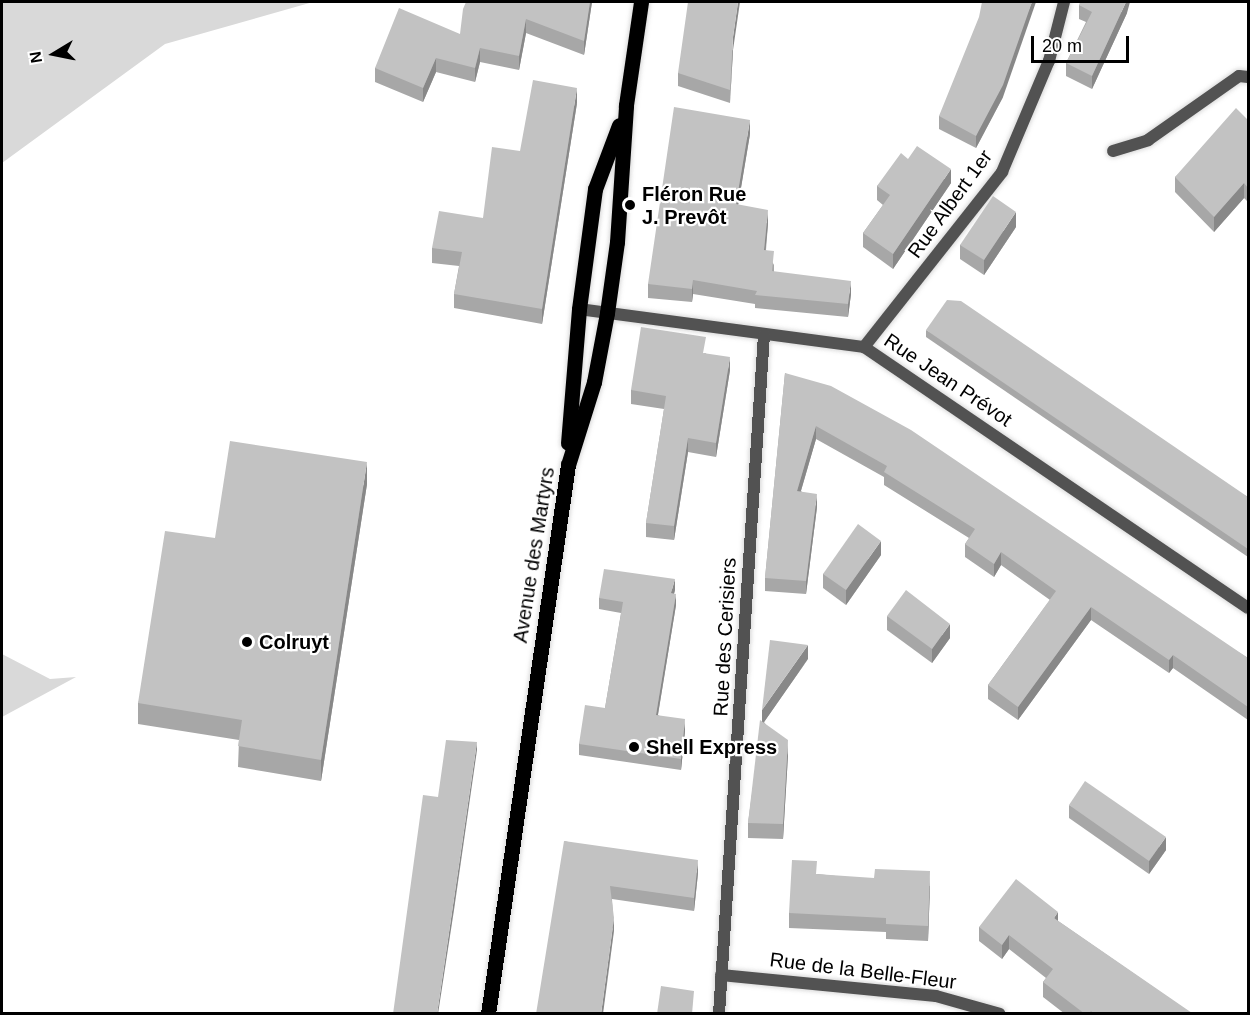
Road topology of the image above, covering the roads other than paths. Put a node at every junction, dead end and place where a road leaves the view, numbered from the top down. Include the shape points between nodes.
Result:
1 (641, 2) edge
2 (1064, 2) edge
3 (1248, 77) edge
4 (626, 105) junction
5 (1113, 151) dead end
6 (579, 309) junction
7 (607, 314) junction
8 (764, 334) junction
9 (864, 347) junction
10 (568, 460) junction
11 (1248, 608) edge
12 (721, 975) junction
13 (488, 1014) edge
14 (719, 1014) edge
15 (1000, 1014) edge

1 - 4 main road, Avenue des Martyrs
2 - 9 street, Rue Albert 1er via 1049,61 1002,172
3 - 5 street via 1239,76 1148,140
4 - 6 main road, Avenue des Martyrs via 595,189
4 - 7 main road, Avenue des Martyrs via 617,242
6 - 7 street, Rue Jean Prévot
6 - 10 main road, Avenue des Martyrs
7 - 8 street, Rue Jean Prévot
7 - 10 main road, Avenue des Martyrs via 594,382
8 - 9 street, Rue Jean Prévot
8 - 12 street, Rue des Cerisiers
9 - 11 street, Rue Jean Prévot
10 - 13 main road, Avenue des Martyrs
12 - 14 street, Rue des Cerisiers
12 - 15 street, Rue de la Belle-Fleur via 936,996

